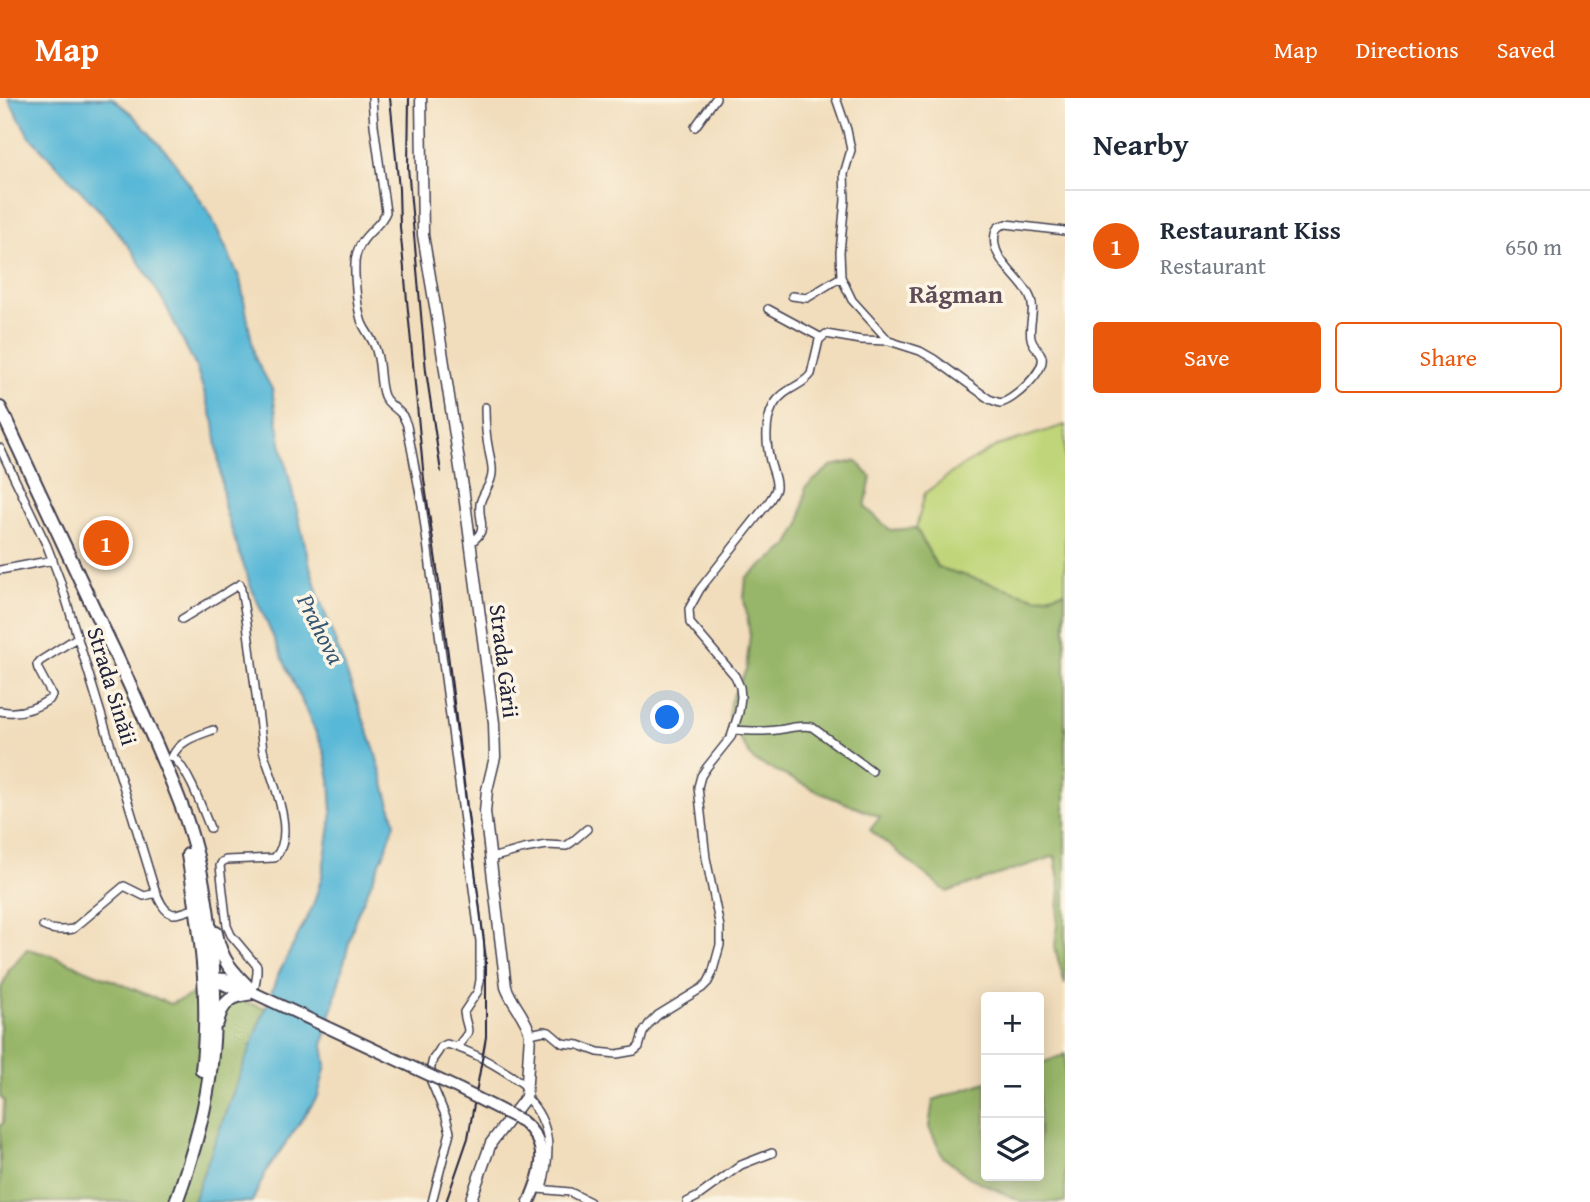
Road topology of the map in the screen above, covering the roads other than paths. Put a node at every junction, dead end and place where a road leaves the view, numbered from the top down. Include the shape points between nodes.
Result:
1 (372, 98) edge
2 (716, 98) edge
3 (836, 98) edge
4 (421, 102) edge
5 (695, 127) dead end
6 (1065, 231) edge
7 (841, 276) junction
8 (792, 296) dead end
9 (768, 309) dead end
10 (820, 337) junction
11 (888, 341) junction
12 (485, 407) dead end
13 (0, 408) edge
14 (0, 427) edge
15 (0, 448) edge
16 (470, 543) junction
17 (53, 560) junction
18 (0, 570) edge
19 (181, 619) dead end
20 (78, 637) junction
21 (0, 711) edge
22 (213, 730) dead end
23 (734, 730) junction
24 (168, 759) junction
25 (872, 771) dead end
26 (211, 828) dead end
27 (587, 828) dead end
28 (197, 855) junction
29 (491, 858) junction
30 (157, 893) junction
31 (196, 908) junction
32 (43, 926) dead end
33 (208, 979) junction
34 (254, 993) junction
35 (530, 1034) junction
36 (213, 1047) junction
37 (457, 1048) junction
38 (526, 1092) junction
39 (772, 1153) dead end
40 (538, 1189) junction
41 (168, 1202) edge
42 (176, 1202) edge
43 (432, 1202) edge
44 (470, 1202) edge
45 (528, 1202) edge
46 (590, 1202) edge
47 (687, 1202) edge

1 - 37 street via 386,212 359,246 355,278 360,316 377,351 383,394 407,426 422,505 478,928 480,980 464,1012 468,1033
2 - 5 street
3 - 7 street via 851,150 844,174
4 - 16 street, Strada Gării via 423,235
6 - 11 street via 1006,224 997,229 997,251 1030,296 1031,338 1042,357 1034,376 1010,400 1000,404 989,399 934,359
7 - 8 street via 807,298
7 - 11 street via 852,300
9 - 10 street
10 - 11 street via 833,334
10 - 23 street via 809,378 781,395 769,417 768,447 776,486 773,496 689,609 690,624 740,687
12 - 16 street via 492,474 480,503 482,531
13 - 24 highway
14 - 31 highway via 171,797 186,842
15 - 17 street, Strada Sinăii
16 - 29 street, Strada Gării via 494,723 495,757 485,812
17 - 18 street
17 - 20 street, Strada Sinăii
19 - 34 street via 240,584 263,750 284,821 281,849 274,858 226,860 220,866 227,926 257,966
20 - 21 street via 37,665 50,699 18,713
20 - 30 street, Strada Sinăii
22 - 24 street via 183,743
23 - 25 street via 812,727
23 - 35 street via 701,776 698,788 720,927 720,945 708,982 658,1015 643,1032 639,1047 628,1053 598,1052 562,1043 544,1031
24 - 26 street via 179,763
24 - 28 highway
27 - 29 street via 566,846 547,845
28 - 33 highway via 208,917
28 - 34 highway via 224,960
29 - 35 street, Strada Gării via 506,987
30 - 31 street via 171,914
30 - 32 street via 144,896 124,886 73,929
31 - 33 highway
33 - 34 main road via 230,979
33 - 36 highway via 214,1005
33 - 41 highway via 201,1079
34 - 36 highway via 239,995 223,1006
34 - 40 main road, bridge via 522,1121 540,1147
35 - 38 street
36 - 42 highway via 203,1111
37 - 38 street via 508,1072
37 - 43 street via 442,1047 431,1067 430,1079 450,1132
38 - 40 street via 548,1139 548,1164
38 - 44 street via 491,1143
39 - 47 street via 741,1165
40 - 45 main road
40 - 46 street via 570,1192

